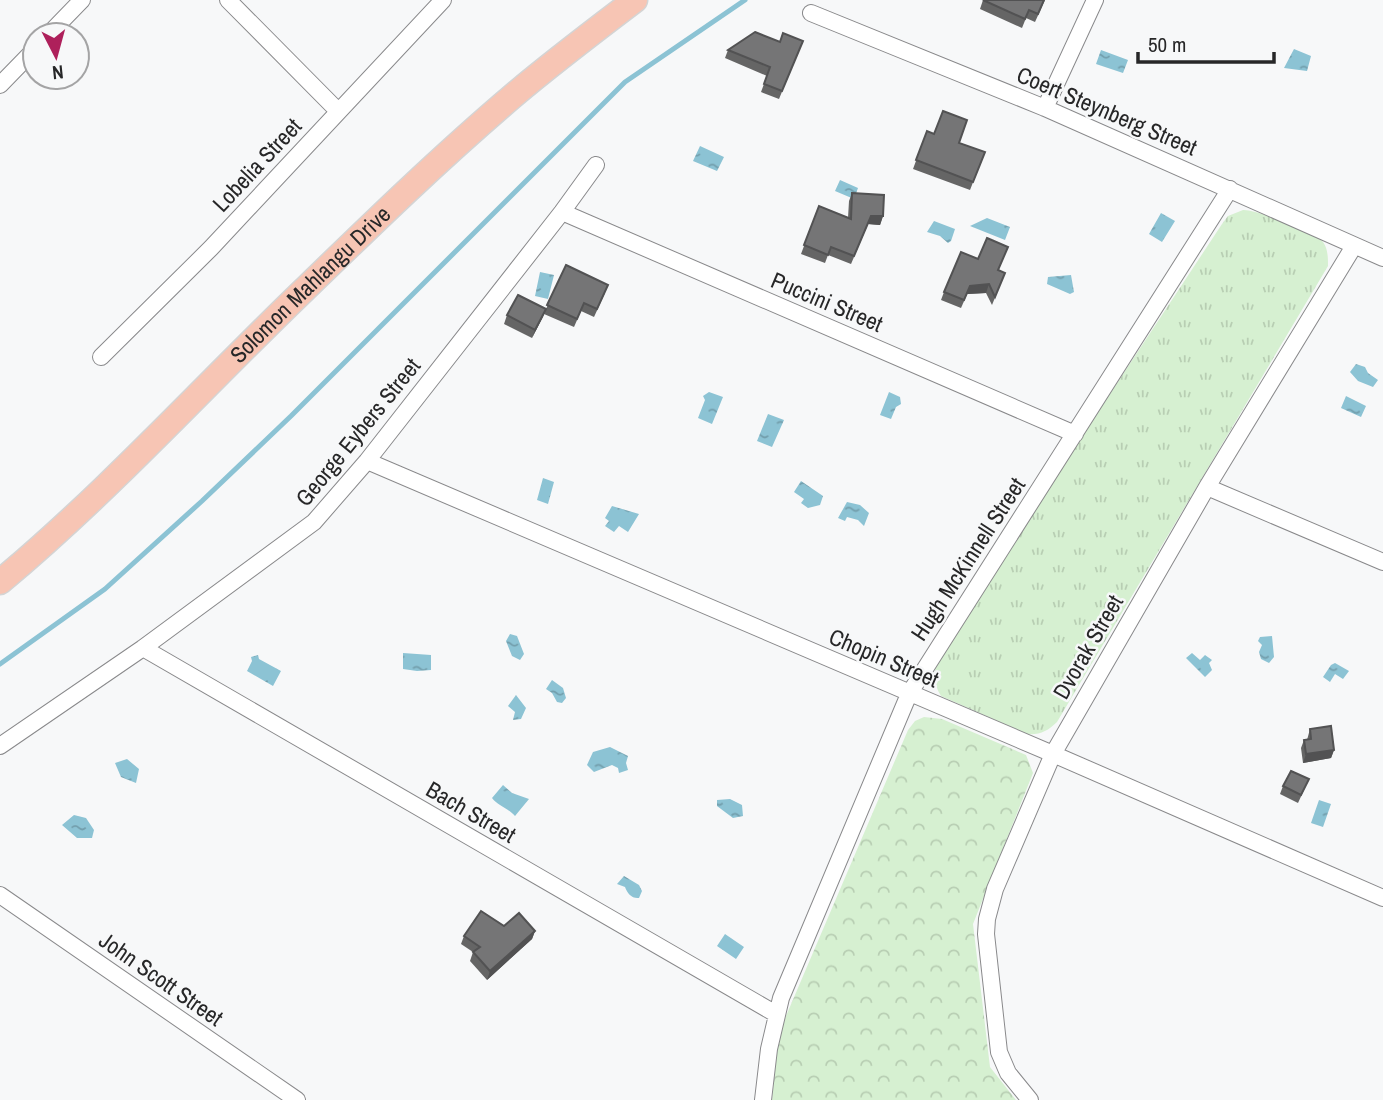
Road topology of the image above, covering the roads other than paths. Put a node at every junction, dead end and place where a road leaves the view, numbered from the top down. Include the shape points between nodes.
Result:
1 (82, 0) edge
2 (228, 0) edge
3 (443, 0) edge
4 (635, 0) edge
5 (1095, 0) edge
6 (811, 13) dead end
7 (62, 21) edge
8 (21, 63) edge
9 (0, 85) edge
10 (1045, 108) junction
11 (338, 111) junction
12 (596, 165) dead end
13 (1230, 189) junction
14 (562, 212) junction
15 (1354, 246) junction
16 (1383, 258) edge
17 (101, 357) dead end
18 (1075, 434) junction
19 (367, 461) junction
20 (1207, 487) junction
21 (1383, 562) edge
22 (0, 582) edge
23 (143, 648) junction
24 (909, 694) junction
25 (0, 746) edge
26 (1053, 754) junction
27 (0, 895) edge
28 (1383, 898) edge
29 (776, 1014) junction
30 (297, 1100) edge
31 (763, 1100) edge
32 (1030, 1100) edge

1 - 7 street
2 - 11 street
3 - 11 street, Lobelia Street
4 - 22 main road, Solomon Mahlangu Drive via 514,94 438,163 304,289 133,462
5 - 10 street
6 - 10 street, Coert Steynberg Street
8 - 9 street
10 - 13 street, Coert Steynberg Street
11 - 17 street, Lobelia Street via 211,248
12 - 14 street, George Eybers Street
13 - 15 street, Coert Steynberg Street
13 - 18 street, Hugh McKinnell Street
14 - 18 street, Puccini Street
14 - 19 street, George Eybers Street
15 - 16 street, Coert Steynberg Street
15 - 20 street, Dvorak Street
18 - 24 street, Hugh McKinnell Street
19 - 23 street, George Eybers Street via 302,532
19 - 24 street, Chopin Street
20 - 21 street
20 - 26 street, Dvorak Street
23 - 25 street, George Eybers Street
23 - 29 street, Bach Street
24 - 26 street, Chopin Street
24 - 29 street, Hugh McKinnell Street
26 - 28 street, Chopin Street
26 - 32 street, Dvorak Street via 996,889 986,934 999,1052 1008,1073
27 - 30 street, John Scott Street
29 - 31 street, Hugh McKinnell Street

